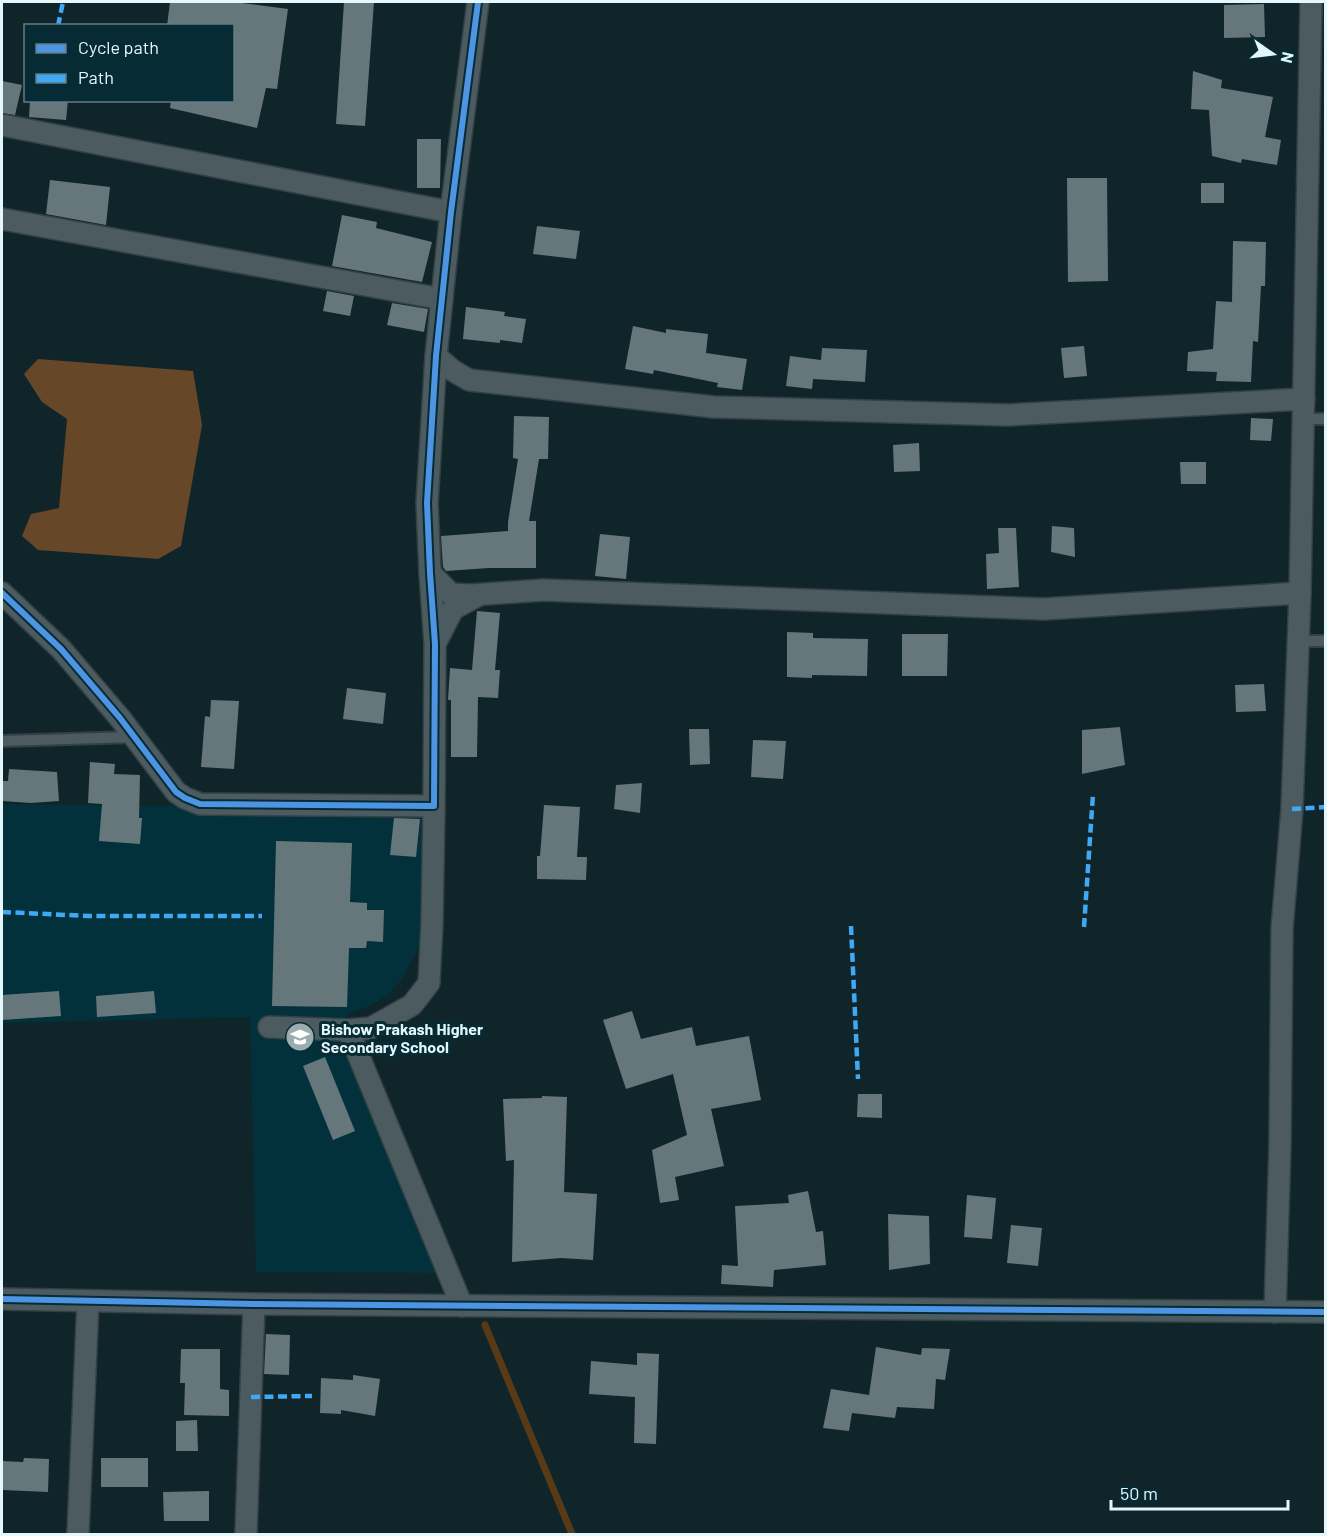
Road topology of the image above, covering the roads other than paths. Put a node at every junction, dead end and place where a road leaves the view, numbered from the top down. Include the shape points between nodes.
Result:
1 (478, 2) edge
2 (1311, 2) edge
3 (2, 125) edge
4 (451, 212) junction
5 (2, 219) edge
6 (442, 299) junction
7 (436, 356) junction
8 (1304, 409) junction
9 (1326, 419) edge
10 (430, 573) junction
11 (2, 593) edge
12 (1300, 593) junction
13 (481, 594) junction
14 (1299, 641) junction
15 (1326, 641) edge
16 (435, 644) junction
17 (134, 737) junction
18 (2, 741) edge
19 (434, 806) junction
20 (269, 1027) dead end
21 (348, 1030) junction
22 (2, 1299) edge
23 (87, 1300) junction
24 (254, 1304) junction
25 (462, 1306) junction
26 (1275, 1312) junction
27 (1326, 1312) edge
28 (78, 1534) edge
29 (246, 1534) edge

1 - 4 street
2 - 8 street
3 - 4 street
4 - 6 street
5 - 6 street
6 - 7 street
7 - 8 street via 469,380 714,407 1008,415
7 - 10 street via 427,503
8 - 9 lane
8 - 12 street
10 - 13 street via 450,594
10 - 16 street
11 - 17 street via 61,649
12 - 13 street via 1044,609 543,590
12 - 14 street
13 - 16 street via 453,609
14 - 15 lane
14 - 26 street via 1282,929
16 - 19 street
17 - 18 lane
17 - 19 street via 176,792 200,804
19 - 21 street via 429,983 412,1005 371,1028
20 - 21 street
21 - 25 street
22 - 23 street
23 - 24 street
23 - 28 street
24 - 25 street
24 - 29 street
25 - 26 street
26 - 27 street

